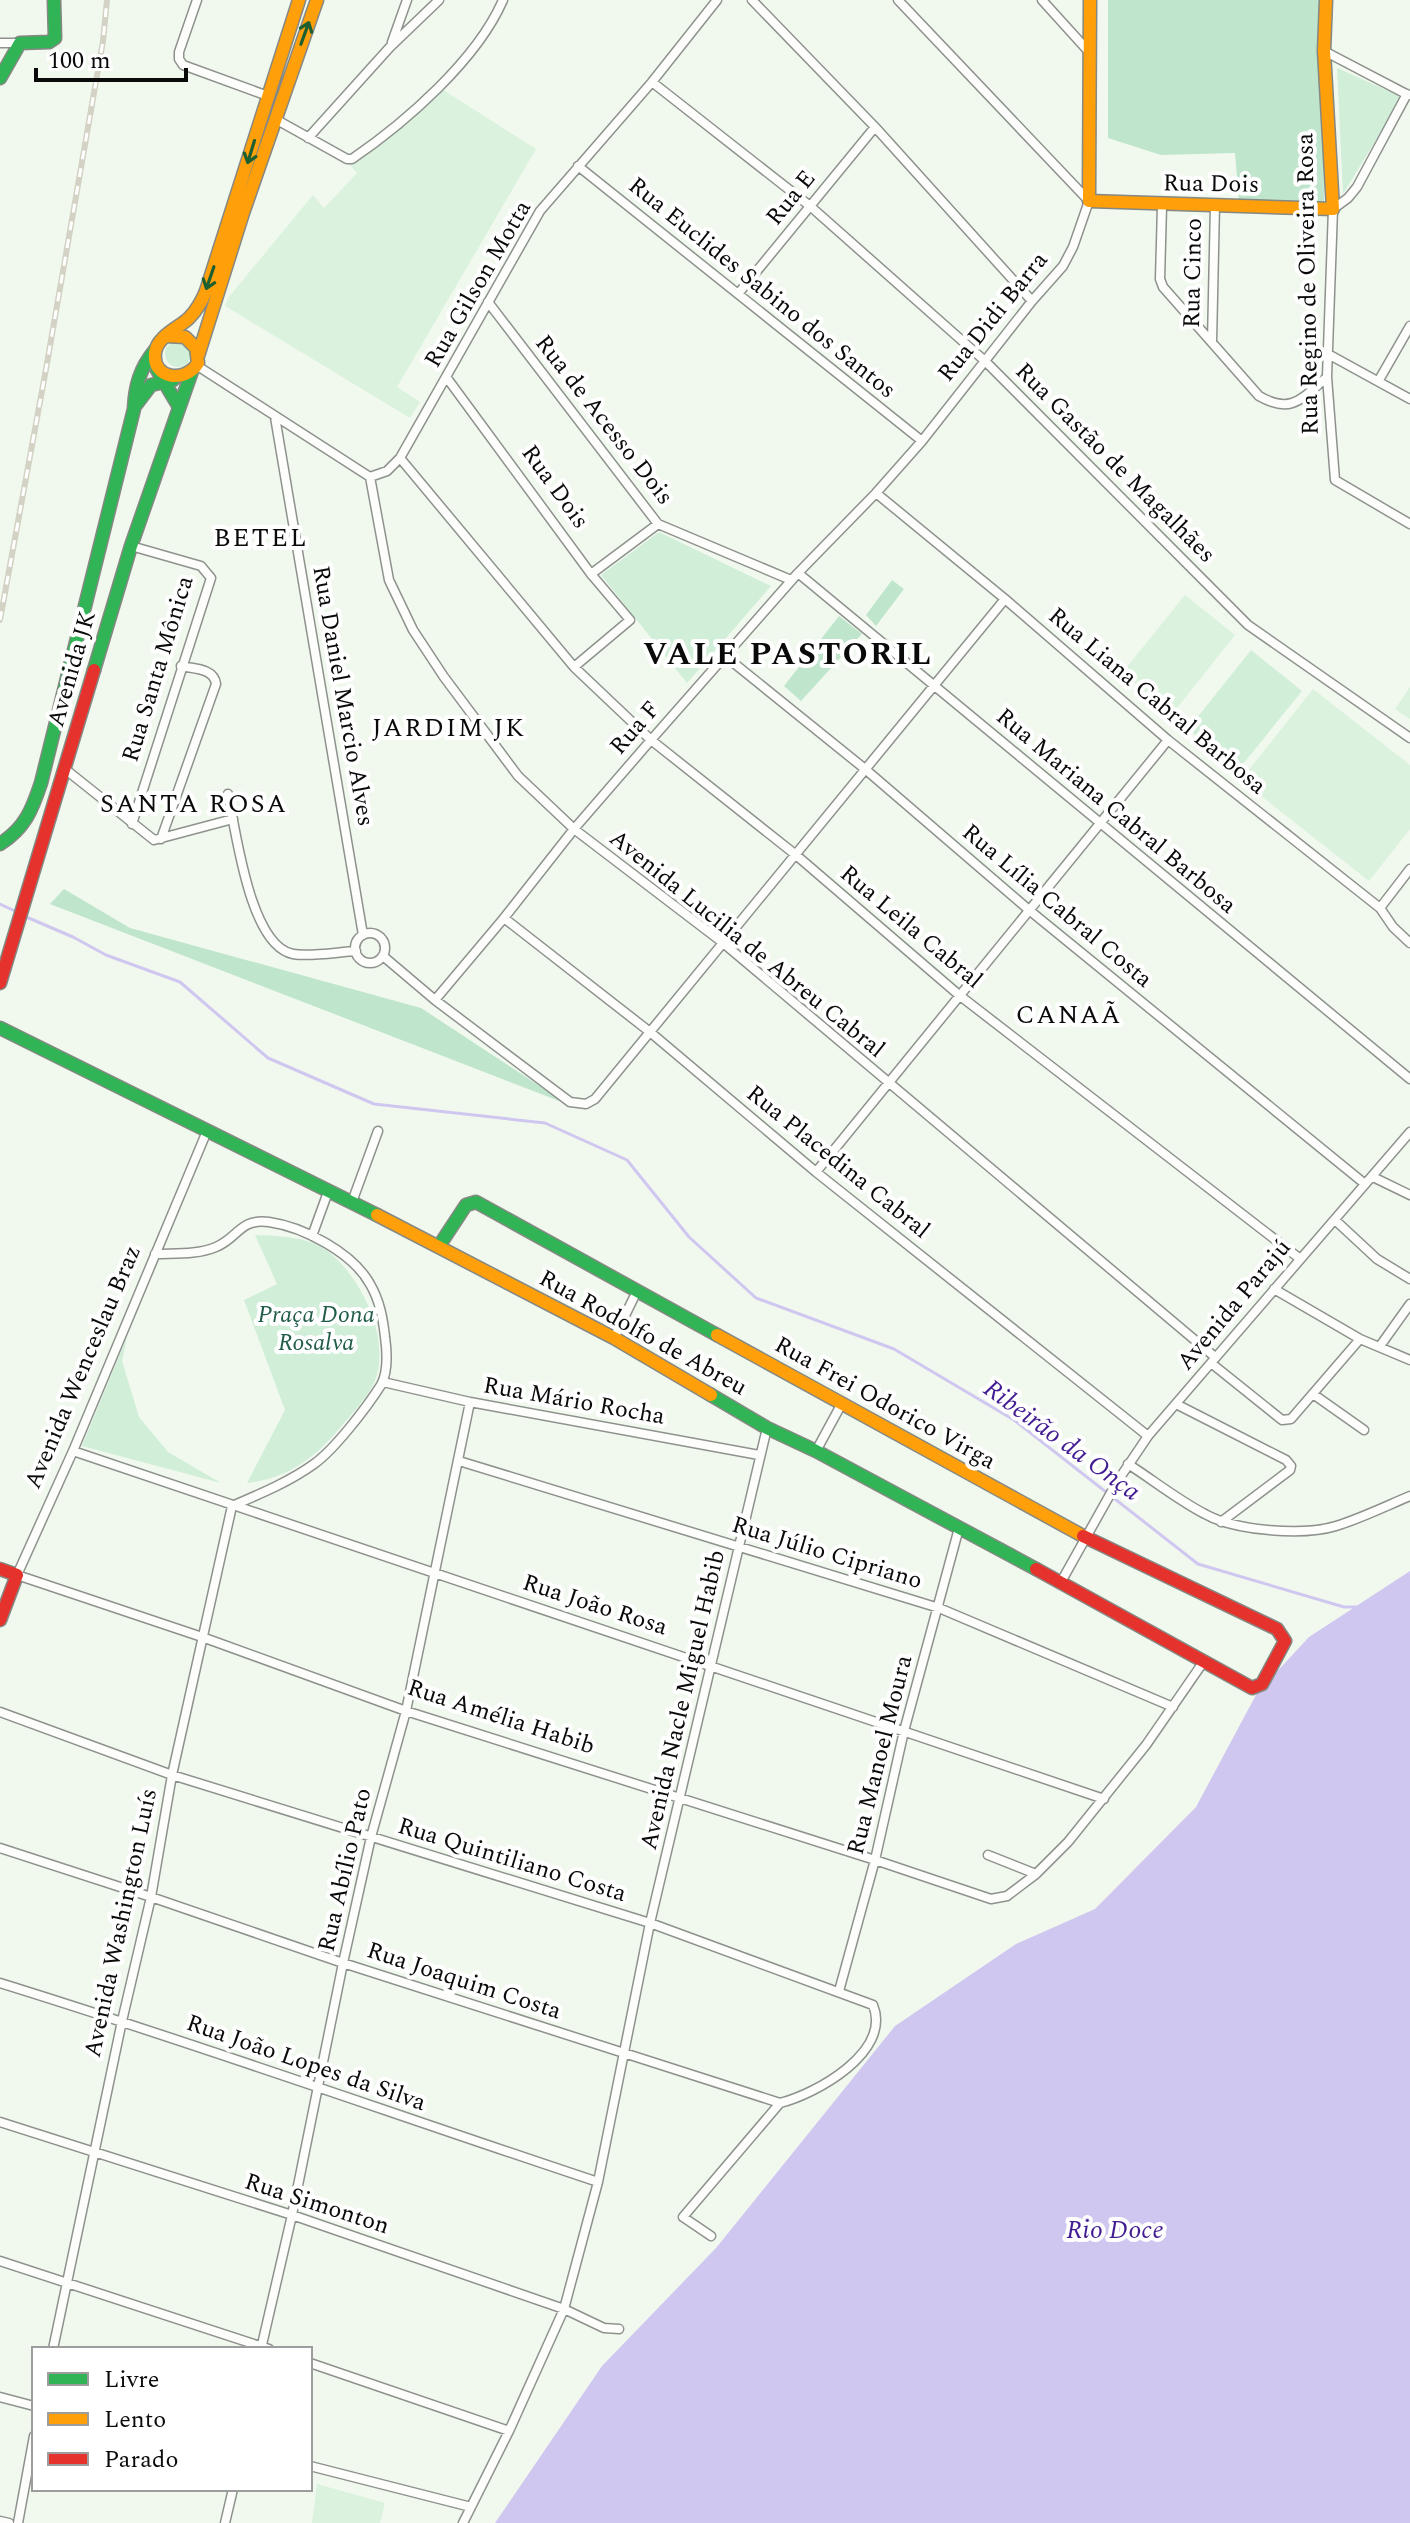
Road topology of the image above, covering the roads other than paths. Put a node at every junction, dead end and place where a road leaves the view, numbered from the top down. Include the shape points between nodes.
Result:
1 (54, 0) edge
2 (197, 0) edge
3 (299, 0) edge
4 (317, 0) edge
5 (407, 0) edge
6 (439, 0) edge
7 (503, 0) edge
8 (717, 0) edge
9 (752, 0) edge
10 (898, 0) edge
11 (1042, 0) edge
12 (1090, 0) edge
13 (1326, 0) edge
14 (0, 43) edge
15 (20, 43) junction
16 (390, 47) junction
17 (1324, 51) junction
18 (1091, 53) junction
19 (0, 78) edge
20 (652, 82) junction
21 (1408, 95) edge
22 (268, 96) junction
23 (277, 120) junction
24 (875, 127) junction
25 (308, 138) junction
26 (578, 166) junction
27 (1089, 201) junction
28 (1215, 205) junction
29 (810, 206) junction
30 (1162, 206) junction
31 (1333, 209) junction
32 (738, 294) junction
33 (1032, 301) junction
34 (488, 302) junction
35 (1410, 326) edge
36 (167, 336) junction
37 (1212, 342) junction
38 (1328, 354) junction
39 (156, 356) junction
40 (985, 361) junction
41 (195, 364) junction
42 (179, 377) junction
43 (1327, 377) junction
44 (447, 378) junction
45 (163, 380) junction
46 (1379, 380) junction
47 (1410, 399) edge
48 (179, 407) junction
49 (134, 409) junction
50 (275, 417) junction
51 (922, 441) junction
52 (400, 458) junction
53 (370, 477) junction
54 (876, 493) junction
55 (658, 524) junction
56 (1410, 524) edge
57 (131, 546) junction
58 (591, 574) junction
59 (795, 576) junction
60 (1005, 599) junction
61 (725, 656) junction
62 (181, 666) junction
63 (574, 667) junction
64 (933, 685) junction
65 (1410, 738) edge
66 (651, 740) junction
67 (1168, 740) junction
68 (65, 769) junction
69 (865, 769) junction
70 (228, 794) dead end
71 (233, 819) junction
72 (132, 824) junction
73 (1100, 825) junction
74 (574, 829) junction
75 (161, 839) junction
76 (0, 844) edge
77 (796, 855) junction
78 (1410, 869) edge
79 (1380, 908) junction
80 (1029, 910) junction
81 (504, 918) junction
82 (363, 935) junction
83 (722, 942) junction
84 (1410, 943) edge
85 (356, 951) junction
86 (383, 956) junction
87 (0, 983) edge
88 (959, 995) junction
89 (435, 1000) junction
90 (0, 1028) edge
91 (650, 1032) junction
92 (1410, 1079) edge
93 (889, 1085) junction
94 (207, 1131) junction
95 (378, 1131) dead end
96 (1410, 1132) edge
97 (816, 1172) junction
98 (1373, 1177) junction
99 (1365, 1184) junction
100 (328, 1192) junction
101 (1410, 1195) edge
102 (352, 1202) junction
103 (1335, 1220) junction
104 (312, 1236) junction
105 (439, 1246) junction
106 (155, 1254) junction
107 (1299, 1258) junction
108 (1410, 1279) edge
109 (1274, 1289) junction
110 (637, 1291) junction
111 (1410, 1304) edge
112 (614, 1338) junction
113 (1360, 1339) junction
114 (1380, 1346) junction
115 (1213, 1360) junction
116 (1410, 1360) edge
117 (383, 1382) junction
118 (1313, 1394) junction
119 (470, 1402) junction
120 (1176, 1404) junction
121 (841, 1405) junction
122 (767, 1428) junction
123 (1364, 1430) dead end
124 (1148, 1436) junction
125 (73, 1451) junction
126 (816, 1451) junction
127 (759, 1455) junction
128 (459, 1461) junction
129 (1128, 1464) junction
130 (1410, 1496) edge
131 (232, 1506) junction
132 (1221, 1522) junction
133 (959, 1528) junction
134 (1085, 1537) junction
135 (740, 1546) junction
136 (0, 1569) edge
137 (436, 1573) junction
138 (17, 1575) junction
139 (1061, 1582) junction
140 (939, 1608) junction
141 (0, 1620) edge
142 (202, 1637) junction
143 (1204, 1661) junction
144 (710, 1665) junction
145 (1257, 1688) joint
146 (1173, 1707) junction
147 (406, 1711) junction
148 (0, 1712) edge
149 (904, 1731) junction
150 (172, 1775) junction
151 (680, 1797) junction
152 (1104, 1799) junction
153 (371, 1837) junction
154 (0, 1848) edge
155 (988, 1855) dead end
156 (875, 1860) junction
157 (1036, 1874) junction
158 (151, 1897) junction
159 (650, 1923) junction
160 (343, 1963) junction
161 (0, 1983) edge
162 (839, 1991) junction
163 (122, 2021) junction
164 (624, 2053) junction
165 (318, 2089) junction
166 (780, 2103) junction
167 (0, 2122) edge
168 (94, 2154) junction
169 (598, 2182) junction
170 (292, 2215) junction
171 (711, 2236) dead end
172 (0, 2261) edge
173 (69, 2284) junction
174 (564, 2309) junction
175 (619, 2329) dead end
176 (53, 2347) edge
177 (261, 2347) edge
178 (264, 2347) edge
179 (312, 2364) edge
180 (0, 2397) edge
181 (32, 2405) edge
182 (509, 2431) junction
183 (32, 2447) edge
184 (312, 2467) edge
185 (233, 2491) edge
186 (471, 2507) junction
187 (0, 2521) edge
188 (9, 2523) edge
189 (18, 2523) edge
190 (225, 2523) edge
191 (463, 2523) edge

1 - 15 street via 55,38
2 - 22 street via 179,52 183,65
3 - 22 street
23 -> 4 street, Avenida JK
5 - 16 street
6 - 16 street
7 - 25 street via 468,57 352,159
8 - 20 street, Rua Gilson Motta
9 - 24 street
10 - 27 street
11 - 18 street
12 - 18 street, Rua Didi Barra
13 - 17 street, Rua Regino de Oliveira Rosa
14 - 15 street
15 - 19 street
16 - 25 street
17 - 21 street
17 - 31 street, Rua Regino de Oliveira Rosa
18 - 27 street, Rua Didi Barra
20 - 26 street, Rua Gilson Motta
20 - 29 street, Rua Gastão de Magalhães
21 - 31 street via 1357,187
22 -> 36 street via 202,303
23 - 25 street
23 - 41 street, Avenida JK
24 - 29 street, Rua E
24 - 33 street
26 - 32 street, Rua Euclides Sabino dos Santos
26 - 34 street, Rua Gilson Motta via 540,211
27 - 30 street, Rua Dois
27 - 33 street, Rua Didi Barra via 1063,266
28 - 30 street, Rua Dois
28 - 31 street, Rua Dois
28 - 37 street, Rua Cinco
29 - 32 street, Rua E
29 - 40 street, Rua Gastão de Magalhães
30 - 37 street via 1160,279
31 - 38 street, Rua Regino de Oliveira Rosa
32 - 51 street, Rua Euclides Sabino dos Santos
33 - 40 street, Rua Didi Barra
34 - 44 street, Rua Gilson Motta
34 - 55 street, Rua de Acesso Dois
35 - 46 street
36 - 39 street
36 - 41 street via 190,338 196,346
37 - 43 street via 1259,396 1273,404 1297,403
38 - 43 street, Rua Regino de Oliveira Rosa
38 - 46 street
39 - 42 street via 165,374
39 - 45 street
39 - 49 street via 139,374
40 - 51 street, Rua Didi Barra
40 - 65 street, Rua Gastão de Magalhães via 1248,625
41 - 42 street
41 - 48 street, Avenida JK
41 - 50 street
42 - 45 street
43 - 56 street, Rua Regino de Oliveira Rosa via 1335,480
44 - 52 street, Rua Gilson Motta
44 - 58 street, Rua Dois
45 - 48 street
45 - 49 street via 148,387
46 - 47 street
48 - 57 street, Avenida JK
49 - 76 street via 41,783 28,822
50 - 53 street
50 - 82 street, Rua Daniel Marcio Alves
51 - 54 street, Rua Didi Barra
52 - 53 street, Rua Gilson Motta via 387,471
52 - 63 street, Rua Leila Cabral
53 - 74 street, Avenida Lucilia de Abreu Cabral via 389,580 413,630 518,776
54 - 59 street, Rua F
54 - 60 street, Rua Liana Cabral Barbosa
55 - 58 street
55 - 59 street, Rua de Acesso Dois
57 - 62 street, Rua Santa Mônica via 201,566 211,578
57 - 68 street, Avenida JK
58 - 63 street, Rua Dois via 630,620
59 - 61 street, Rua F
59 - 64 street, Rua Mariana Cabral Barbosa
60 - 64 street
60 - 67 street, Rua Liana Cabral Barbosa
61 - 66 street, Rua F
61 - 69 street, Rua Lília Cabral Costa
62 - 72 street, Rua Santa Mônica
62 - 75 street via 210,673 216,684
63 - 66 street, Rua Leila Cabral
64 - 69 street
64 - 73 street, Rua Mariana Cabral Barbosa
66 - 74 street, Rua F
66 - 77 street, Rua Leila Cabral
67 - 73 street
67 - 79 street, Rua Liana Cabral Barbosa
68 - 72 street
68 - 87 street, Avenida JK
69 - 77 street
69 - 80 street, Rua Lília Cabral Costa
70 - 71 street
71 - 75 street
71 - 85 street via 253,907 275,946 293,954
72 - 75 street via 154,840
73 - 80 street
73 - 92 street, Rua Mariana Cabral Barbosa
74 - 81 street, Rua F
74 - 83 street, Avenida Lucilia de Abreu Cabral
77 - 83 street
77 - 88 street, Rua Leila Cabral
78 - 79 street
79 - 84 street, Rua Liana Cabral Barbosa
80 - 88 street
80 - 99 street, Rua Lília Cabral Costa
81 - 89 street, Rua F
81 - 91 street, Rua Placedina Cabral
82 - 85 street
82 - 86 street via 381,938
83 - 91 street
83 - 93 street, Avenida Lucilia de Abreu Cabral
85 - 86 street via 365,962
86 - 89 street
88 - 93 street
88 - 107 street, Rua Leila Cabral
89 - 91 street via 578,1105 595,1099
90 - 94 street, Rua Rodolfo de Abreu
91 - 97 street, Rua Placedina Cabral
93 - 97 street
93 - 115 street, Avenida Lucilia de Abreu Cabral
94 - 100 street, Rua Rodolfo de Abreu
94 - 106 street, Avenida Wenceslau Braz
95 - 102 street
96 - 98 street, Avenida Parajú
97 - 124 street, Rua Placedina Cabral
98 - 99 street, Avenida Parajú
98 - 101 street
99 - 103 street, Avenida Parajú
100 - 102 street, Rua Rodolfo de Abreu
100 - 104 street
102 - 105 street, Rua Rodolfo de Abreu
103 - 107 street, Avenida Parajú
103 - 108 street via 1377,1259
104 - 106 street via 270,1222 251,1222 215,1248
104 - 117 street via 329,1244 370,1283 381,1310 387,1350
105 - 110 street, Rua Frei Odorico Virga via 470,1202 476,1202
105 - 112 street, Rua Rodolfo de Abreu
106 - 125 street, Avenida Wenceslau Braz
107 - 109 street, Avenida Parajú
109 - 113 street
109 - 115 street, Avenida Parajú
110 - 112 street
110 - 121 street, Rua Frei Odorico Virga
111 - 114 street
112 - 122 street, Rua Rodolfo de Abreu
113 - 114 street
113 - 118 street
114 - 116 street
115 - 118 street, Avenida Lucilia de Abreu Cabral via 1282,1420 1291,1419
115 - 120 street, Avenida Parajú
117 - 119 street, Rua Mário Rocha
117 - 131 street via 316,1463
118 - 123 street
119 - 127 street, Rua Mário Rocha
119 - 128 street, Rua Abílio Pato
120 - 124 street, Avenida Parajú
120 - 132 street via 1291,1466
121 - 126 street
121 - 134 street, Rua Frei Odorico Virga
122 - 126 street, Rua Rodolfo de Abreu
122 - 127 street, Avenida Nacle Miguel Habib
124 - 129 street, Avenida Parajú
125 - 131 street, Rua João Rosa
125 - 138 street, Avenida Wenceslau Braz
126 - 133 street, Rua Rodolfo de Abreu
127 - 135 street, Avenida Nacle Miguel Habib
128 - 135 street, Rua Júlio Cipriano
128 - 137 street, Rua Abílio Pato
129 - 132 street
129 - 134 street, Avenida Parajú
130 - 132 street via 1314,1531
131 - 137 street, Rua João Rosa
131 - 142 street, Avenida Washington Luís
133 - 139 street, Rua Rodolfo de Abreu
133 - 140 street, Rua Manoel Moura
134 - 139 street, Avenida Parajú
134 - 145 street, Rua Frei Odorico Virga via 1277,1629 1285,1641
135 - 140 street, Rua Júlio Cipriano
135 - 144 street, Avenida Nacle Miguel Habib
136 - 138 street, Rua Amélia Habib
137 - 144 street, Rua João Rosa
137 - 147 street, Rua Abílio Pato
138 - 141 street, Avenida Wenceslau Braz
138 - 142 street, Rua Amélia Habib
139 - 143 street, Rua Rodolfo de Abreu
140 - 146 street, Rua Júlio Cipriano
140 - 149 street, Rua Manoel Moura
142 - 147 street, Rua Amélia Habib
142 - 150 street, Avenida Washington Luís
143 - 145 street, Rua Rodolfo de Abreu
143 - 146 street
144 - 149 street, Rua João Rosa
144 - 151 street, Avenida Nacle Miguel Habib
146 - 152 street
147 - 151 street, Rua Amélia Habib
147 - 153 street, Rua Abílio Pato
148 - 150 street, Rua Quintiliano Costa
149 - 152 street, Rua João Rosa
149 - 156 street, Rua Manoel Moura
150 - 153 street, Rua Quintiliano Costa
150 - 158 street, Avenida Washington Luís
151 - 156 street, Rua Amélia Habib
151 - 159 street, Avenida Nacle Miguel Habib
152 - 157 street
153 - 159 street, Rua Quintiliano Costa
153 - 160 street, Rua Abílio Pato
154 - 158 street, Rua Joaquim Costa
155 - 157 street
156 - 157 street, Rua Amélia Habib via 991,1899 1007,1896
156 - 162 street, Rua Manoel Moura
158 - 160 street, Rua Joaquim Costa
158 - 163 street, Avenida Washington Luís
159 - 162 street, Rua Quintiliano Costa
159 - 164 street, Avenida Nacle Miguel Habib
160 - 164 street, Rua Joaquim Costa
160 - 165 street, Rua Abílio Pato
161 - 163 street, Rua João Lopes da Silva
162 - 166 street, Rua Quintiliano Costa via 873,2005 874,2033 863,2053 823,2087
163 - 165 street, Rua João Lopes da Silva
163 - 168 street, Avenida Washington Luís
164 - 166 street, Rua Joaquim Costa
164 - 169 street, Avenida Nacle Miguel Habib
165 - 169 street, Rua João Lopes da Silva
165 - 170 street, Rua Abílio Pato
166 - 171 street via 683,2217
167 - 168 street, Rua Simonton
168 - 170 street, Rua Simonton
168 - 173 street, Avenida Washington Luís
169 - 174 street, Avenida Nacle Miguel Habib
170 - 174 street, Rua Simonton
170 - 178 street, Rua Abílio Pato
172 - 173 street
173 - 176 street, Avenida Washington Luís
173 - 177 street
174 - 175 street, Rua Simonton via 604,2328
174 - 182 street, Avenida Nacle Miguel Habib
179 - 182 street
180 - 181 street
182 - 186 street, Avenida Nacle Miguel Habib
183 - 189 street
184 - 186 street
185 - 190 street
186 - 191 street, Avenida Nacle Miguel Habib
187 - 188 street

